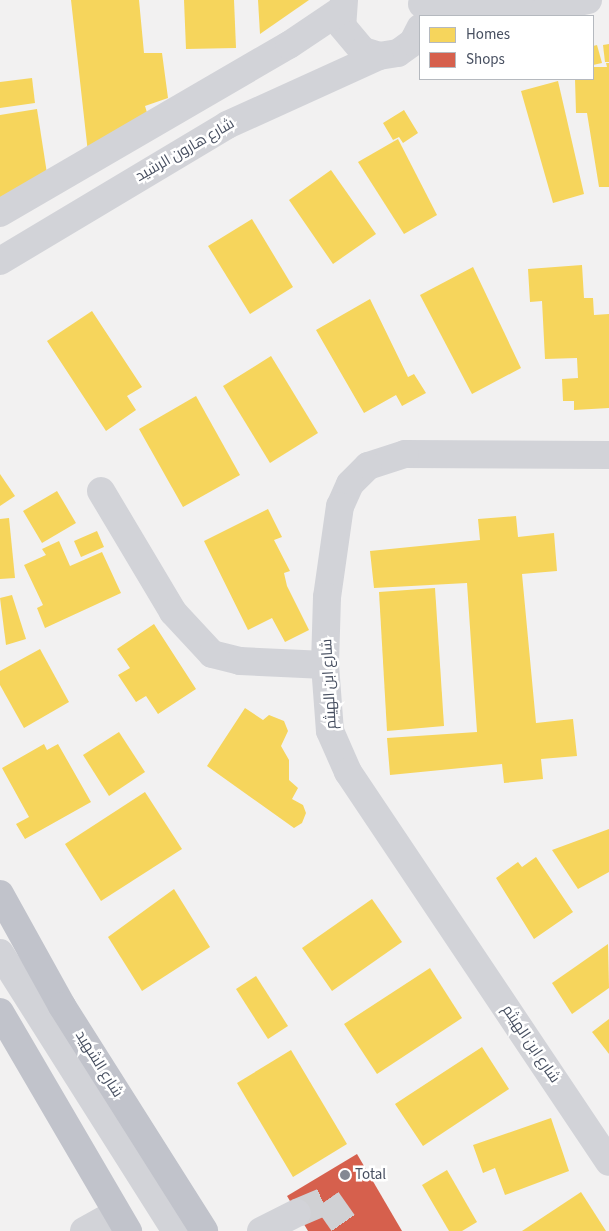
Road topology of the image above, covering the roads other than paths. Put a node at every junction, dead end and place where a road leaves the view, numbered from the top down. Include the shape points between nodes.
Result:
1 (575, 2) edge
2 (342, 5) edge
3 (474, 15) edge
4 (519, 15) edge
5 (419, 23) edge
6 (379, 56) junction
7 (0, 214) edge
8 (0, 261) edge
9 (609, 455) edge
10 (101, 491) dead end
11 (325, 665) junction
12 (0, 894) edge
13 (0, 953) edge
14 (0, 981) edge
15 (0, 1012) edge
16 (609, 1162) edge
17 (297, 1213) tunnel mouth
18 (122, 1222) edge
19 (84, 1231) edge
20 (157, 1231) edge
21 (176, 1231) edge
22 (204, 1231) edge
23 (260, 1231) edge

1 - 3 street
1 - 4 street
2 - 6 street via 342,26 350,41
2 - 7 street via 289,45
5 - 6 street, شارع هارون الرشيد via 398,53
6 - 8 street, شارع هارون الرشيد via 227,125
9 - 11 street, شارع ابن الهيثم via 404,454 368,466 350,484 340,506 327,597
10 - 11 street via 173,612 212,654 240,661
11 - 16 street, شارع ابن الهيثم via 330,731 348,772
12 - 22 highway, شارع الشهيد via 62,1006
13 - 21 street
14 - 20 street
15 - 18 highway
17 - 23 street
18 - 19 street

